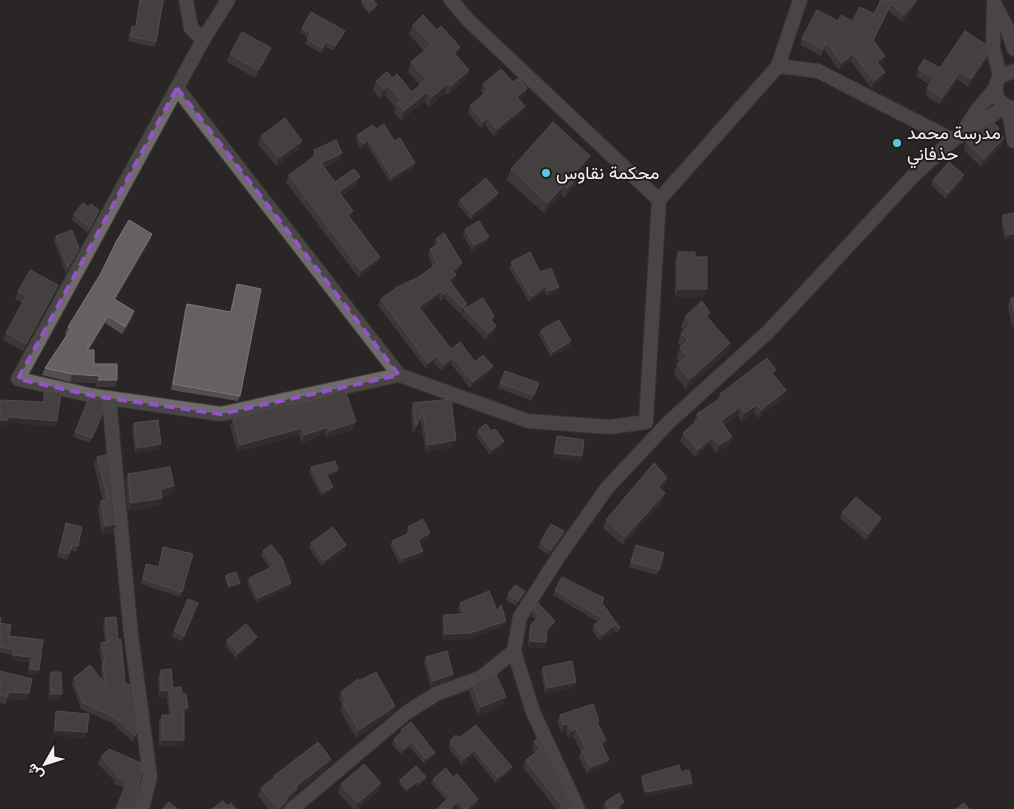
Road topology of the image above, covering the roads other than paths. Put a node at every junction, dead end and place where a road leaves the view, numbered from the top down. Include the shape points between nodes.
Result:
1 (186, 0) edge
2 (228, 0) edge
3 (451, 0) edge
4 (800, 0) edge
5 (994, 3) edge
6 (203, 40) junction
7 (1013, 44) edge
8 (778, 66) junction
9 (1014, 71) edge
10 (998, 82) junction
11 (177, 88) junction
12 (1009, 107) edge
13 (993, 115) junction
14 (1010, 123) junction
15 (958, 136) junction
16 (1014, 141) edge
17 (659, 200) junction
18 (399, 375) junction
19 (109, 398) junction
20 (646, 422) junction
21 (668, 423) junction
22 (514, 651) junction
23 (142, 809) edge
24 (292, 809) edge
25 (578, 809) edge

1 - 6 street via 191,28
2 - 6 street
3 - 17 street via 469,21
4 - 8 street
5 - 7 street
5 - 10 street via 993,41
6 - 11 street
8 - 15 street via 818,71
8 - 17 street
9 - 10 street
10 - 12 street via 997,98
10 - 15 street
11 - 18 street
11 - 19 street via 18,379
12 - 13 street
12 - 14 street
13 - 14 street
13 - 15 street
14 - 16 street
15 - 21 street via 915,174 768,332
17 - 20 street
18 - 19 street via 221,414
18 - 20 street via 528,421 610,427
19 - 23 street via 131,635 150,776
20 - 21 street
21 - 22 street via 607,488 559,556 520,617
22 - 24 street via 482,677 436,694 406,713
22 - 25 street via 533,712

